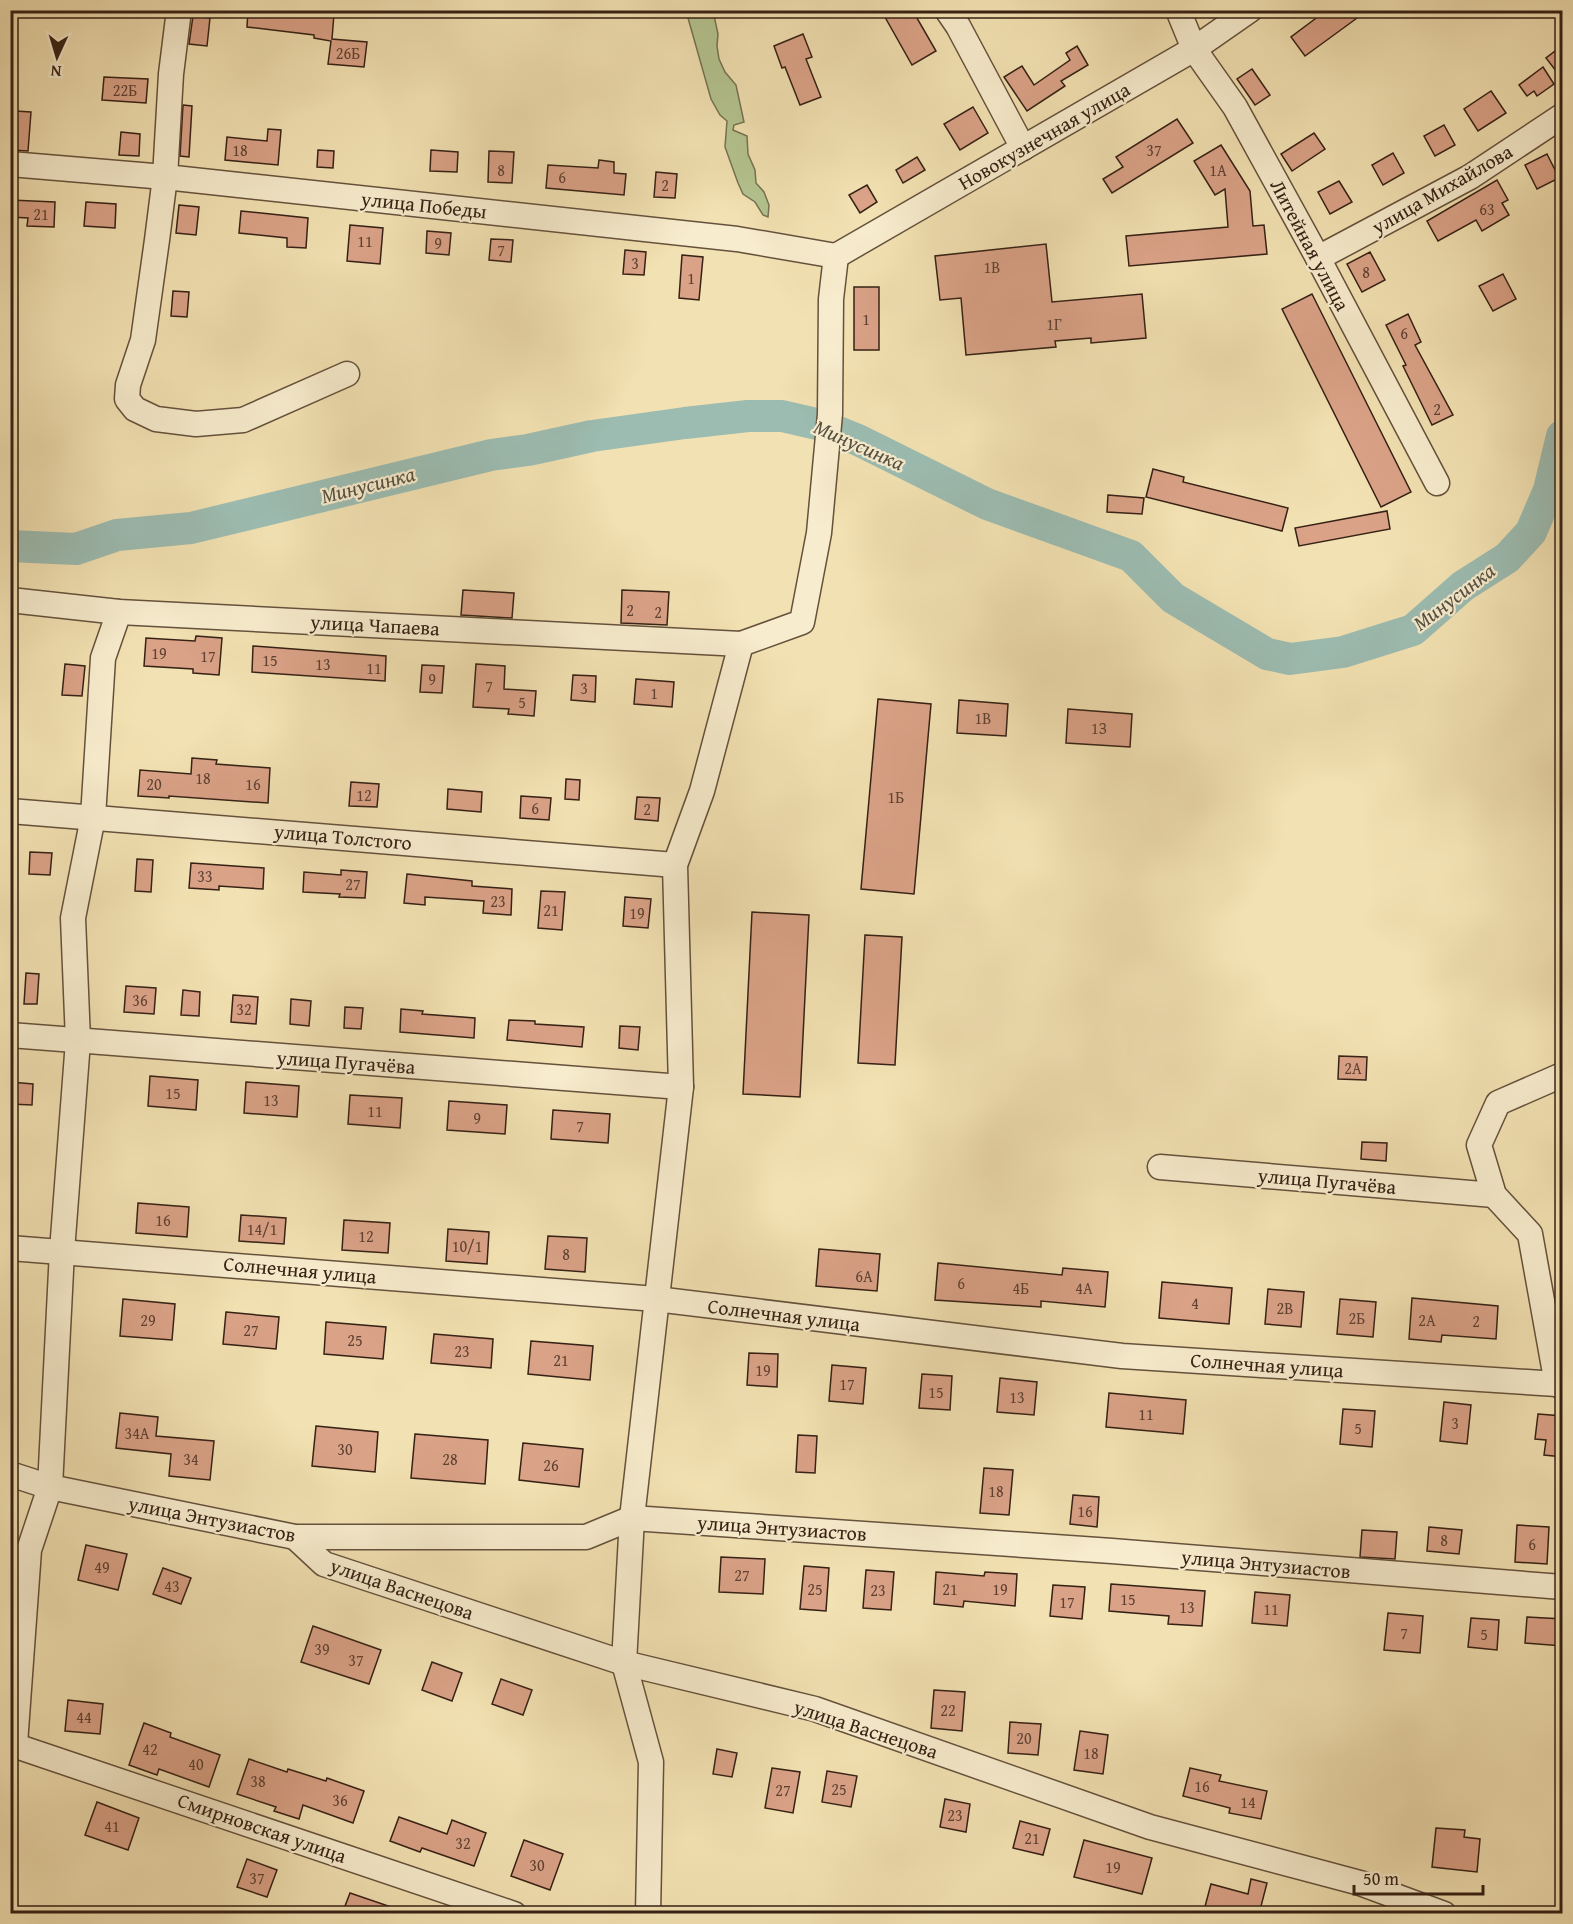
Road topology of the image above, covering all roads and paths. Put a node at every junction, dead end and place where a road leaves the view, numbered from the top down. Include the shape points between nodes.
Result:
1 (180, 10) edge
2 (947, 10) edge
3 (1178, 10) edge
4 (1250, 10) edge
5 (1194, 50) junction
6 (1563, 116) edge
7 (1023, 148) junction
8 (10, 164) edge
9 (165, 177) junction
10 (836, 256) junction
11 (1318, 258) junction
12 (347, 374) dead end
13 (1437, 483) dead end
14 (10, 600) edge
15 (119, 612) junction
16 (741, 644) junction
17 (10, 811) edge
18 (93, 817) junction
19 (675, 865) junction
20 (10, 1035) edge
21 (78, 1041) junction
22 (1563, 1075) edge
23 (681, 1087) junction
24 (1160, 1167) dead end
25 (1494, 1195) junction
26 (10, 1248) edge
27 (62, 1251) junction
28 (656, 1299) junction
29 (1560, 1385) edge
30 (10, 1474) edge
31 (50, 1487) junction
32 (632, 1518) junction
33 (295, 1537) junction
34 (1563, 1587) edge
35 (624, 1663) junction
36 (13, 1744) edge
37 (514, 1914) edge
38 (648, 1914) edge
39 (1444, 1914) edge

1 - 9 street via 171,74
2 - 7 street
3 - 5 street, Литейная улица
4 - 5 street, Новокузнечная улица
5 - 7 street, Новокузнечная улица
5 - 11 street, Литейная улица via 1235,107
6 - 11 street, улица Михайлова via 1470,177
7 - 10 street, Новокузнечная улица
8 - 9 street, улица Победы
9 - 10 street, улица Победы via 737,239
9 - 12 street via 143,340 128,385 128,399 135,409 156,419 196,424 243,420
10 - 16 street via 831,299 830,414 819,533 802,622
11 - 13 street, Литейная улица
14 - 15 street, улица Чапаева
15 - 16 street, улица Чапаева
15 - 18 street via 103,658
16 - 19 street via 702,791
17 - 18 street, улица Толстого
18 - 19 street, улица Толстого
18 - 21 street via 73,918
19 - 23 street
20 - 21 street, улица Пугачёва
21 - 23 street, улица Пугачёва
21 - 27 street
22 - 25 street via 1498,1103 1479,1145
23 - 28 street
24 - 25 street, улица Пугачёва
25 - 29 street via 1530,1234
26 - 27 street, Солнечная улица
27 - 28 street, Солнечная улица
27 - 31 street
28 - 29 street, Солнечная улица via 1122,1356
28 - 32 street
30 - 31 street, улица Энтузиастов
31 - 33 street, улица Энтузиастов
31 - 36 street via 28,1550
32 - 33 street, улица Энтузиастов via 586,1537
32 - 34 street, улица Энтузиастов
32 - 35 street
33 - 35 street, улица Васнецова via 324,1564
35 - 38 street via 651,1762
35 - 39 street, улица Васнецова via 815,1709 1150,1827 1360,1883
36 - 37 street, Смирновская улица

